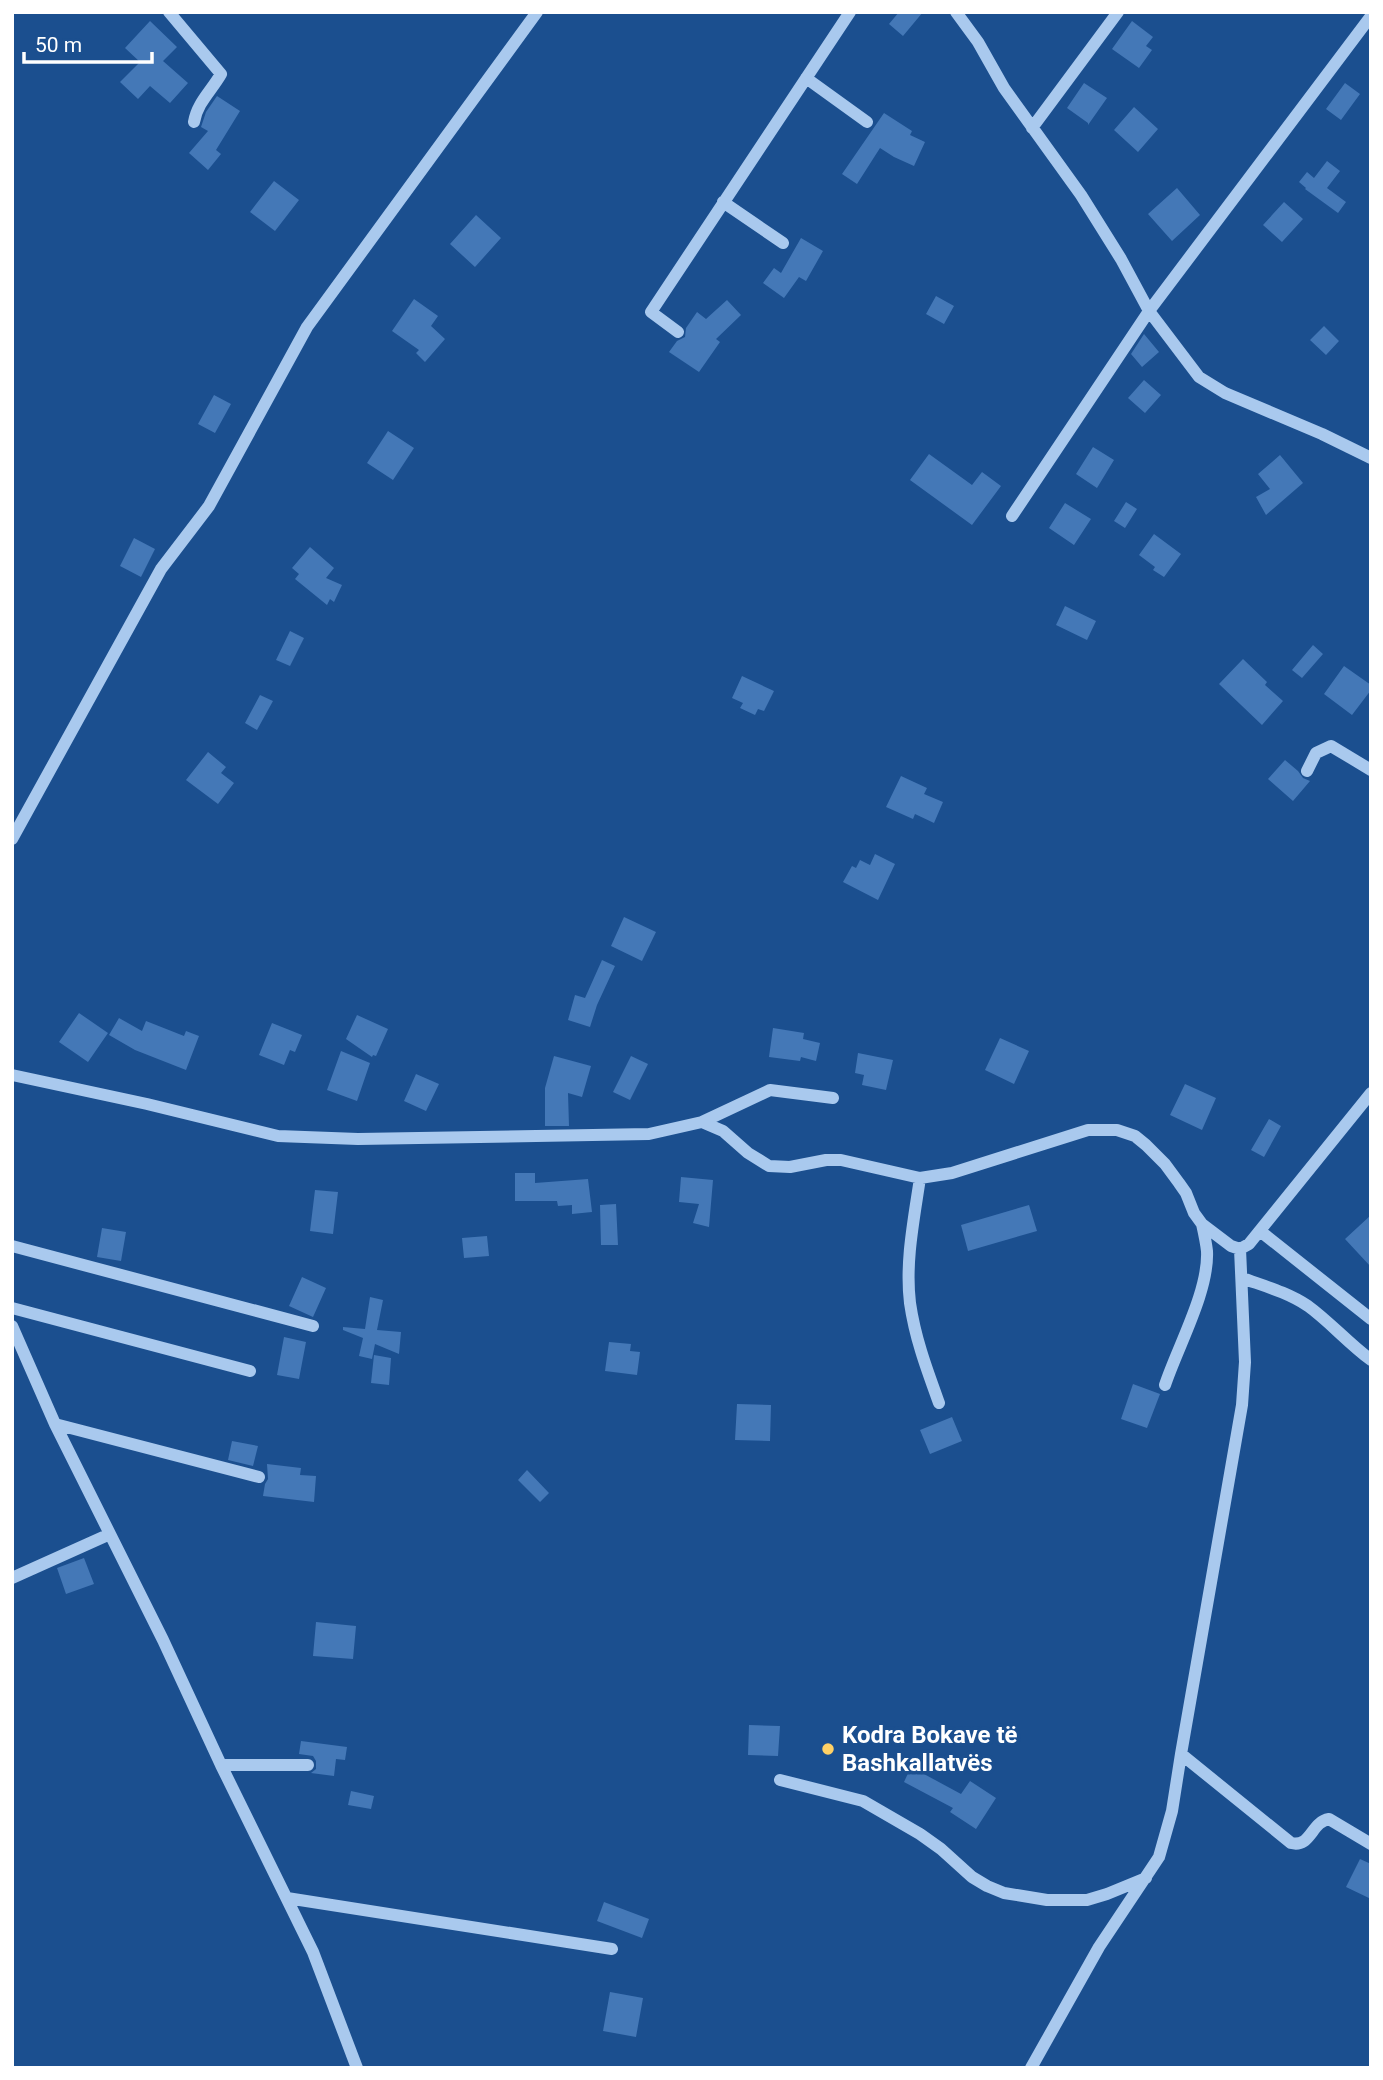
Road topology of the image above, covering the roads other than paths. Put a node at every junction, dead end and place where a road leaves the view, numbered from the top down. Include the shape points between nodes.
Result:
1 (169, 12) edge
2 (537, 12) edge
3 (850, 12) edge
4 (956, 12) edge
5 (1118, 12) edge
6 (1371, 16) edge
7 (806, 78) junction
8 (194, 122) dead end
9 (867, 122) dead end
10 (1032, 128) junction
11 (723, 202) junction
12 (783, 243) dead end
13 (1149, 310) junction
14 (678, 332) dead end
15 (1371, 458) edge
16 (1012, 516) dead end
17 (1371, 769) edge
18 (1307, 771) dead end
19 (12, 839) edge
20 (12, 1075) edge
21 (1371, 1093) edge
22 (833, 1098) dead end
23 (702, 1122) junction
24 (920, 1178) junction
25 (1202, 1224) junction
26 (1260, 1231) junction
27 (12, 1247) edge
28 (1240, 1249) junction
29 (1241, 1278) junction
30 (12, 1308) edge
31 (1371, 1319) edge
32 (12, 1326) edge
33 (313, 1326) dead end
34 (1371, 1360) edge
35 (250, 1371) dead end
36 (1165, 1385) dead end
37 (939, 1404) dead end
38 (55, 1424) junction
39 (259, 1478) dead end
40 (110, 1534) junction
41 (12, 1578) edge
42 (1181, 1755) junction
43 (221, 1765) junction
44 (308, 1765) dead end
45 (780, 1780) dead end
46 (1371, 1844) edge
47 (1146, 1878) junction
48 (287, 1898) junction
49 (612, 1949) dead end
50 (357, 2068) edge
51 (1031, 2068) edge

1 - 8 street via 221,74 196,111
2 - 19 street via 307,327 209,506 161,569
3 - 7 street
4 - 10 street
5 - 10 street
6 - 13 street
7 - 9 street
7 - 11 street
10 - 13 street via 1081,195
11 - 12 street
11 - 14 street via 651,312
13 - 15 street via 1199,377
13 - 16 street
17 - 18 street via 1331,746 1316,754
20 - 23 street via 278,1136 649,1134
21 - 26 street
22 - 23 street via 770,1090
23 - 24 street via 723,1131 769,1166 841,1160
24 - 25 street via 952,1173 1088,1130 1117,1130 1135,1136 1165,1164
24 - 37 street via 909,1258 910,1302 918,1345
25 - 28 street
25 - 36 street via 1207,1252 1204,1277
26 - 28 street
26 - 31 street
27 - 33 street
28 - 29 street
29 - 34 street via 1307,1306
29 - 42 street via 1242,1405
30 - 35 street
32 - 38 street
38 - 39 street
38 - 40 street
40 - 41 street
40 - 43 street
42 - 46 street via 1291,1843 1306,1841 1317,1824 1329,1819
42 - 47 street via 1159,1857
43 - 44 street
43 - 48 street
45 - 47 street via 863,1801 920,1834 972,1877 1004,1893 1087,1900
47 - 51 street via 1099,1947
48 - 49 street
48 - 50 street

